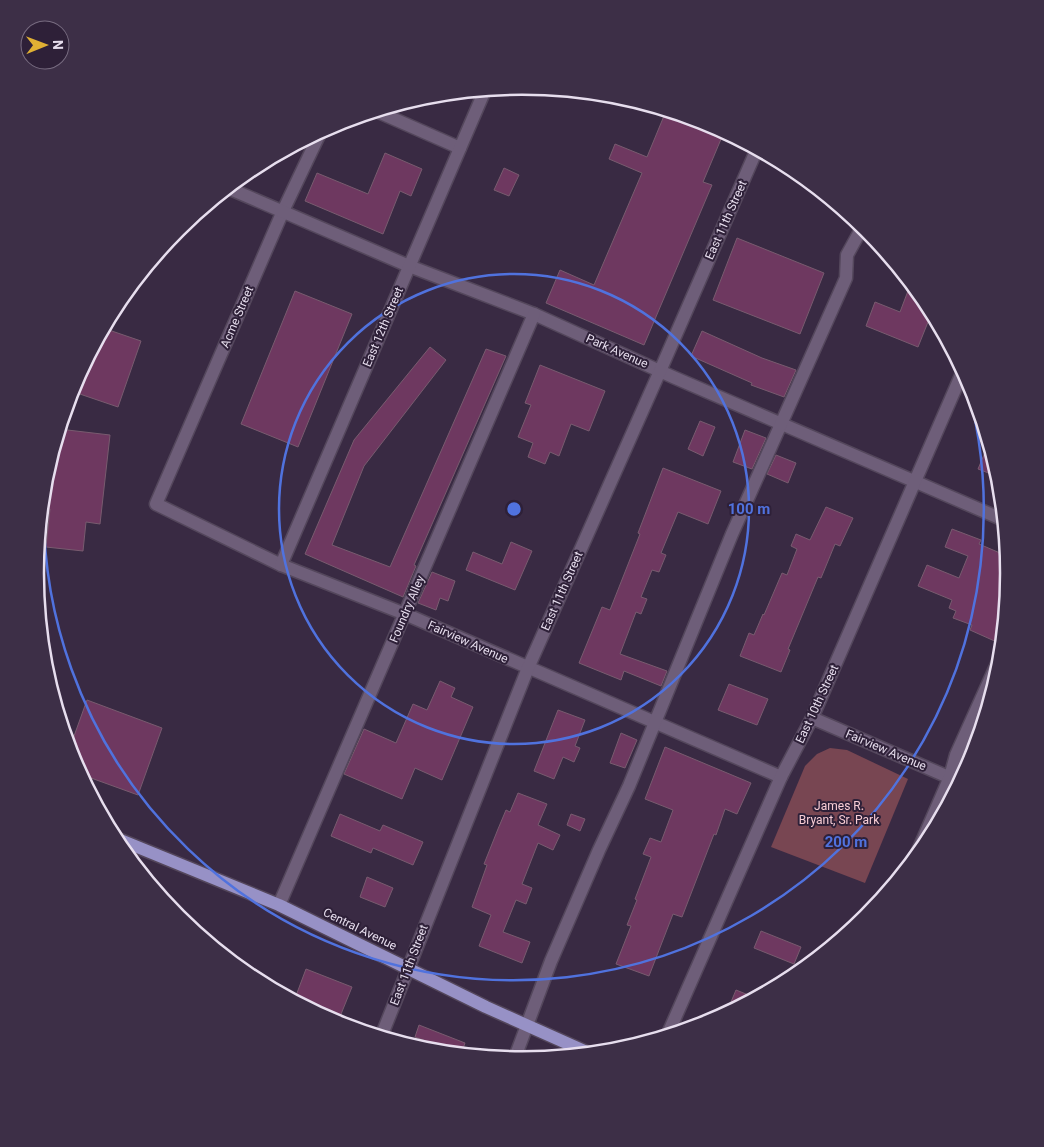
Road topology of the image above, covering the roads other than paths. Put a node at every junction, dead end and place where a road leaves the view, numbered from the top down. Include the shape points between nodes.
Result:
1 (482, 97) edge
2 (386, 116) edge
3 (316, 143) edge
4 (460, 148) junction
5 (755, 156) edge
6 (235, 191) edge
7 (283, 211) junction
8 (859, 234) edge
9 (409, 266) junction
10 (534, 314) junction
11 (660, 371) junction
12 (959, 380) edge
13 (780, 424) junction
14 (915, 482) junction
15 (156, 504) joint
16 (997, 517) edge
17 (281, 565) junction
18 (405, 614) junction
19 (528, 668) junction
20 (986, 688) edge
21 (812, 718) junction
22 (654, 722) junction
23 (955, 776) edge
24 (781, 777) junction
25 (954, 779) edge
26 (127, 843) edge
27 (279, 905) junction
28 (408, 968) junction
29 (527, 1025) junction
30 (671, 1028) edge
31 (383, 1031) edge
32 (579, 1048) edge
33 (517, 1052) edge

1 - 4 street, East 12th Street
2 - 4 street
3 - 7 street, Acme Street
4 - 9 street, East 12th Street
5 - 11 street, East 11th Street
6 - 7 street, Park Avenue
7 - 9 street, Park Avenue
7 - 15 street, Acme Street
8 - 13 street via 847,255 846,278
9 - 10 street, Park Avenue
9 - 17 street, East 12th Street
10 - 11 street, Park Avenue
10 - 18 street, Foundry Alley
11 - 13 street, Park Avenue
11 - 19 street, East 11th Street
12 - 14 street, East 10th Street
13 - 14 street, Park Avenue
13 - 22 street
14 - 16 street, Park Avenue
14 - 21 street, East 10th Street
15 - 17 street, Fairview Avenue
17 - 18 street, Fairview Avenue
18 - 19 street, Fairview Avenue
18 - 27 street, Foundry Alley
19 - 22 street, Fairview Avenue
19 - 28 street, East 11th Street
20 - 23 street via 956,755
21 - 24 street, East 10th Street
21 - 25 street, Fairview Avenue
22 - 24 street, Fairview Avenue
22 - 29 street via 551,961
24 - 30 street, East 10th Street
26 - 27 main road, Central Avenue
27 - 28 main road, Central Avenue
28 - 29 main road, Central Avenue
28 - 31 street, East 11th Street
29 - 32 main road, Central Avenue
29 - 33 street

